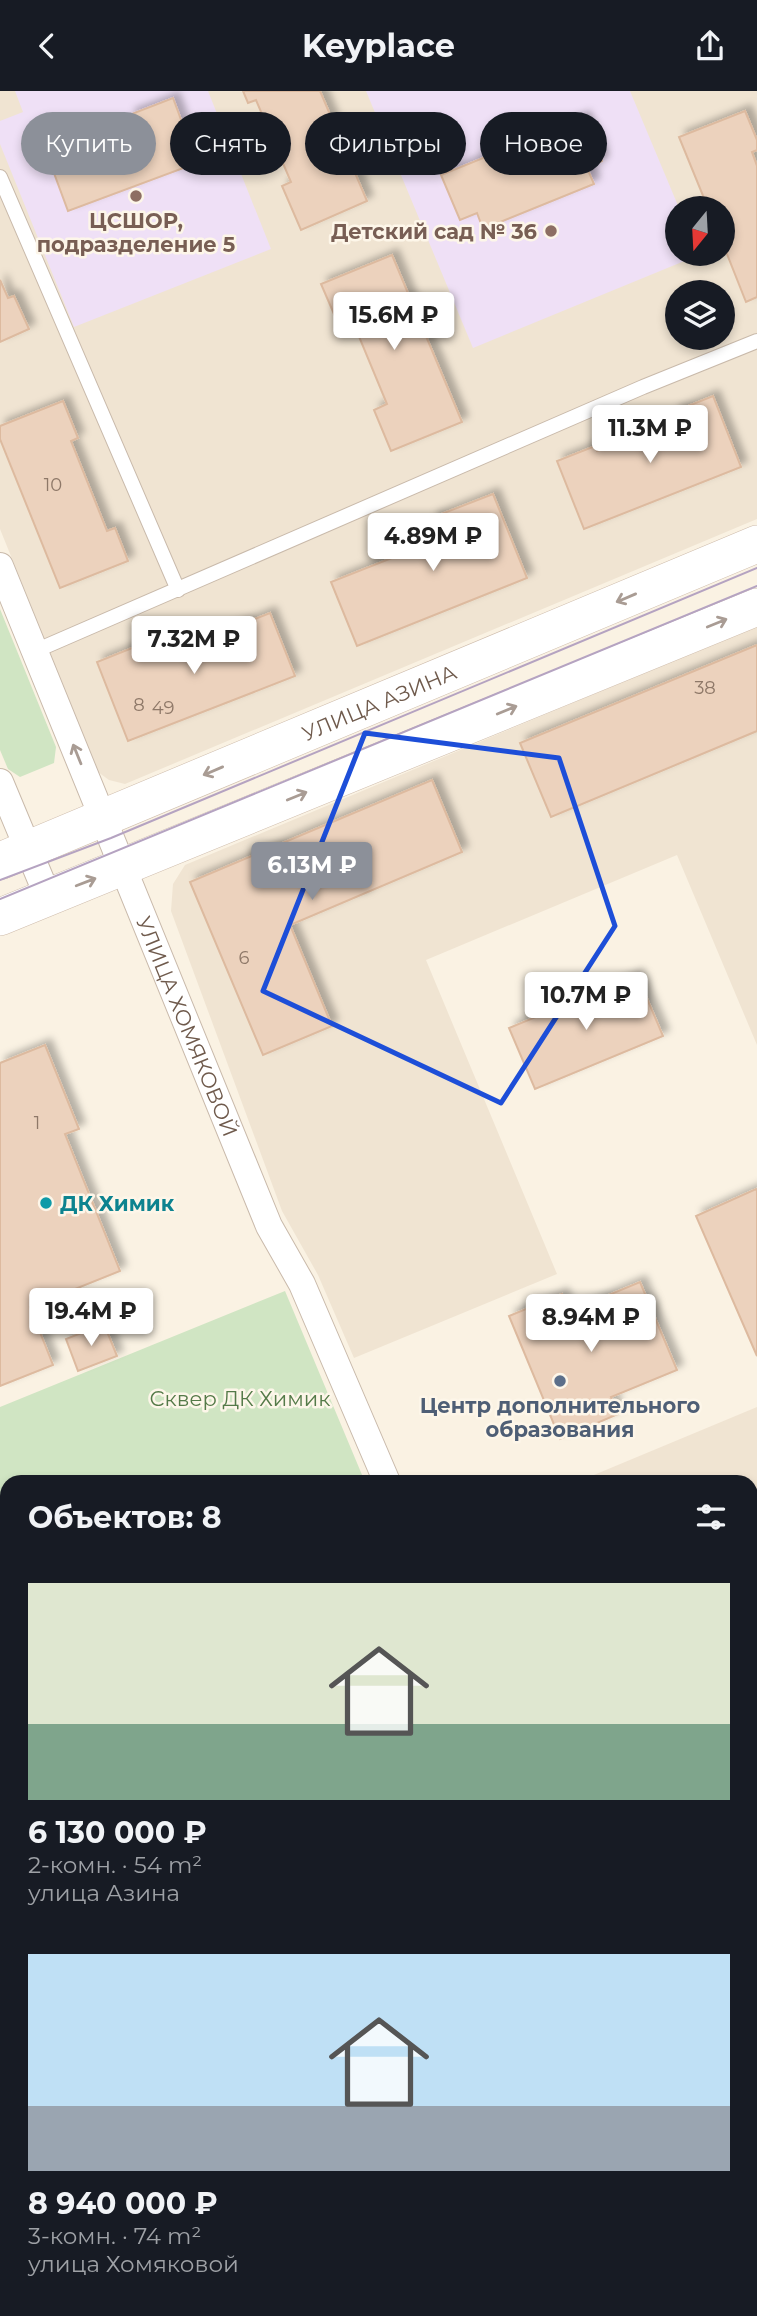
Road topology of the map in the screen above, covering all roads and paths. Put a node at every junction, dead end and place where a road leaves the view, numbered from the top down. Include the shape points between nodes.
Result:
1 (0, 177) edge
2 (757, 341) edge
3 (757, 544) edge
4 (0, 566) edge
5 (178, 590) junction
6 (757, 607) edge
7 (35, 652) junction
8 (0, 782) edge
9 (103, 817) junction
10 (14, 855) edge
11 (123, 868) junction
12 (48, 897) junction
13 (0, 917) edge
14 (384, 1475) edge

1 - 5 lane
2 - 5 lane
3 -> 9 main road, УЛИЦА АЗИНА
4 - 7 street, УЛИЦА ХОМЯКОВОЙ
5 - 7 lane
11 -> 6 main road
9 -> 7 street, УЛИЦА ХОМЯКОВОЙ
8 - 10 street
9 - 10 main road, УЛИЦА АЗИНА
9 - 11 street, УЛИЦА ХОМЯКОВОЙ
10 - 12 street
12 -> 11 main road
11 - 14 street, УЛИЦА ХОМЯКОВОЙ via 269,1226 302,1284
12 - 13 main road

